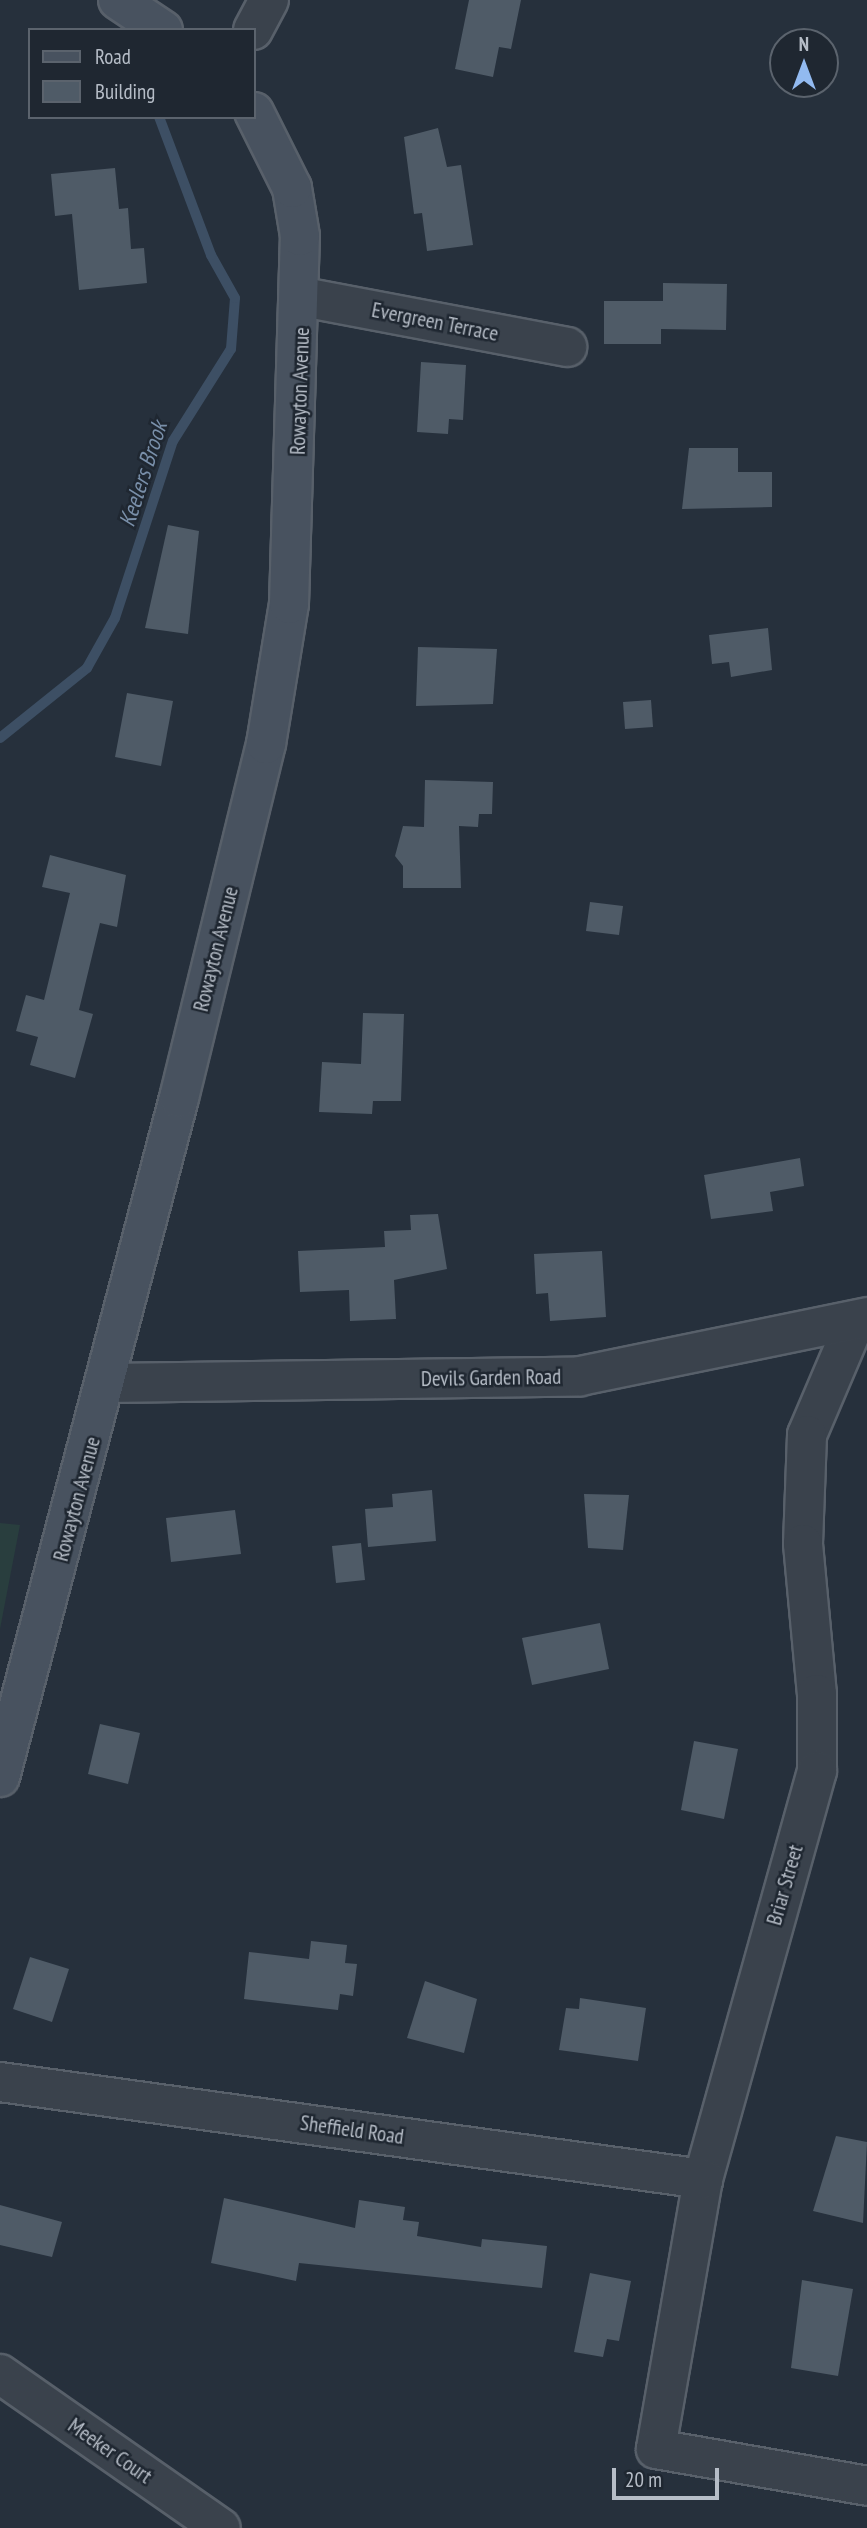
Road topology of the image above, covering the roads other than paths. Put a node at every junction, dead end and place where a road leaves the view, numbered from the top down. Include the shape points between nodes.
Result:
1 (118, 0) edge
2 (269, 0) edge
3 (160, 28) edge
4 (254, 28) edge
5 (256, 116) edge
6 (303, 297) junction
7 (568, 347) dead end
8 (861, 1319) edge
9 (108, 1383) junction
10 (0, 1777) edge
11 (0, 2082) edge
12 (703, 2179) junction
13 (0, 2374) edge
14 (867, 2486) edge
15 (220, 2528) edge

1 - 3 street
2 - 4 street
5 - 6 street, Rowayton Avenue via 292,188
6 - 7 street, Evergreen Terrace
6 - 9 street, Rowayton Avenue via 295,552 266,744
8 - 9 street, Devils Garden Road via 580,1376
8 - 12 street, Briar Street via 807,1435 803,1544 817,1694 817,1771
9 - 10 street, Rowayton Avenue
11 - 12 street, Sheffield Road
12 - 14 street, Briar Street via 656,2449
13 - 15 street, Meeker Court

